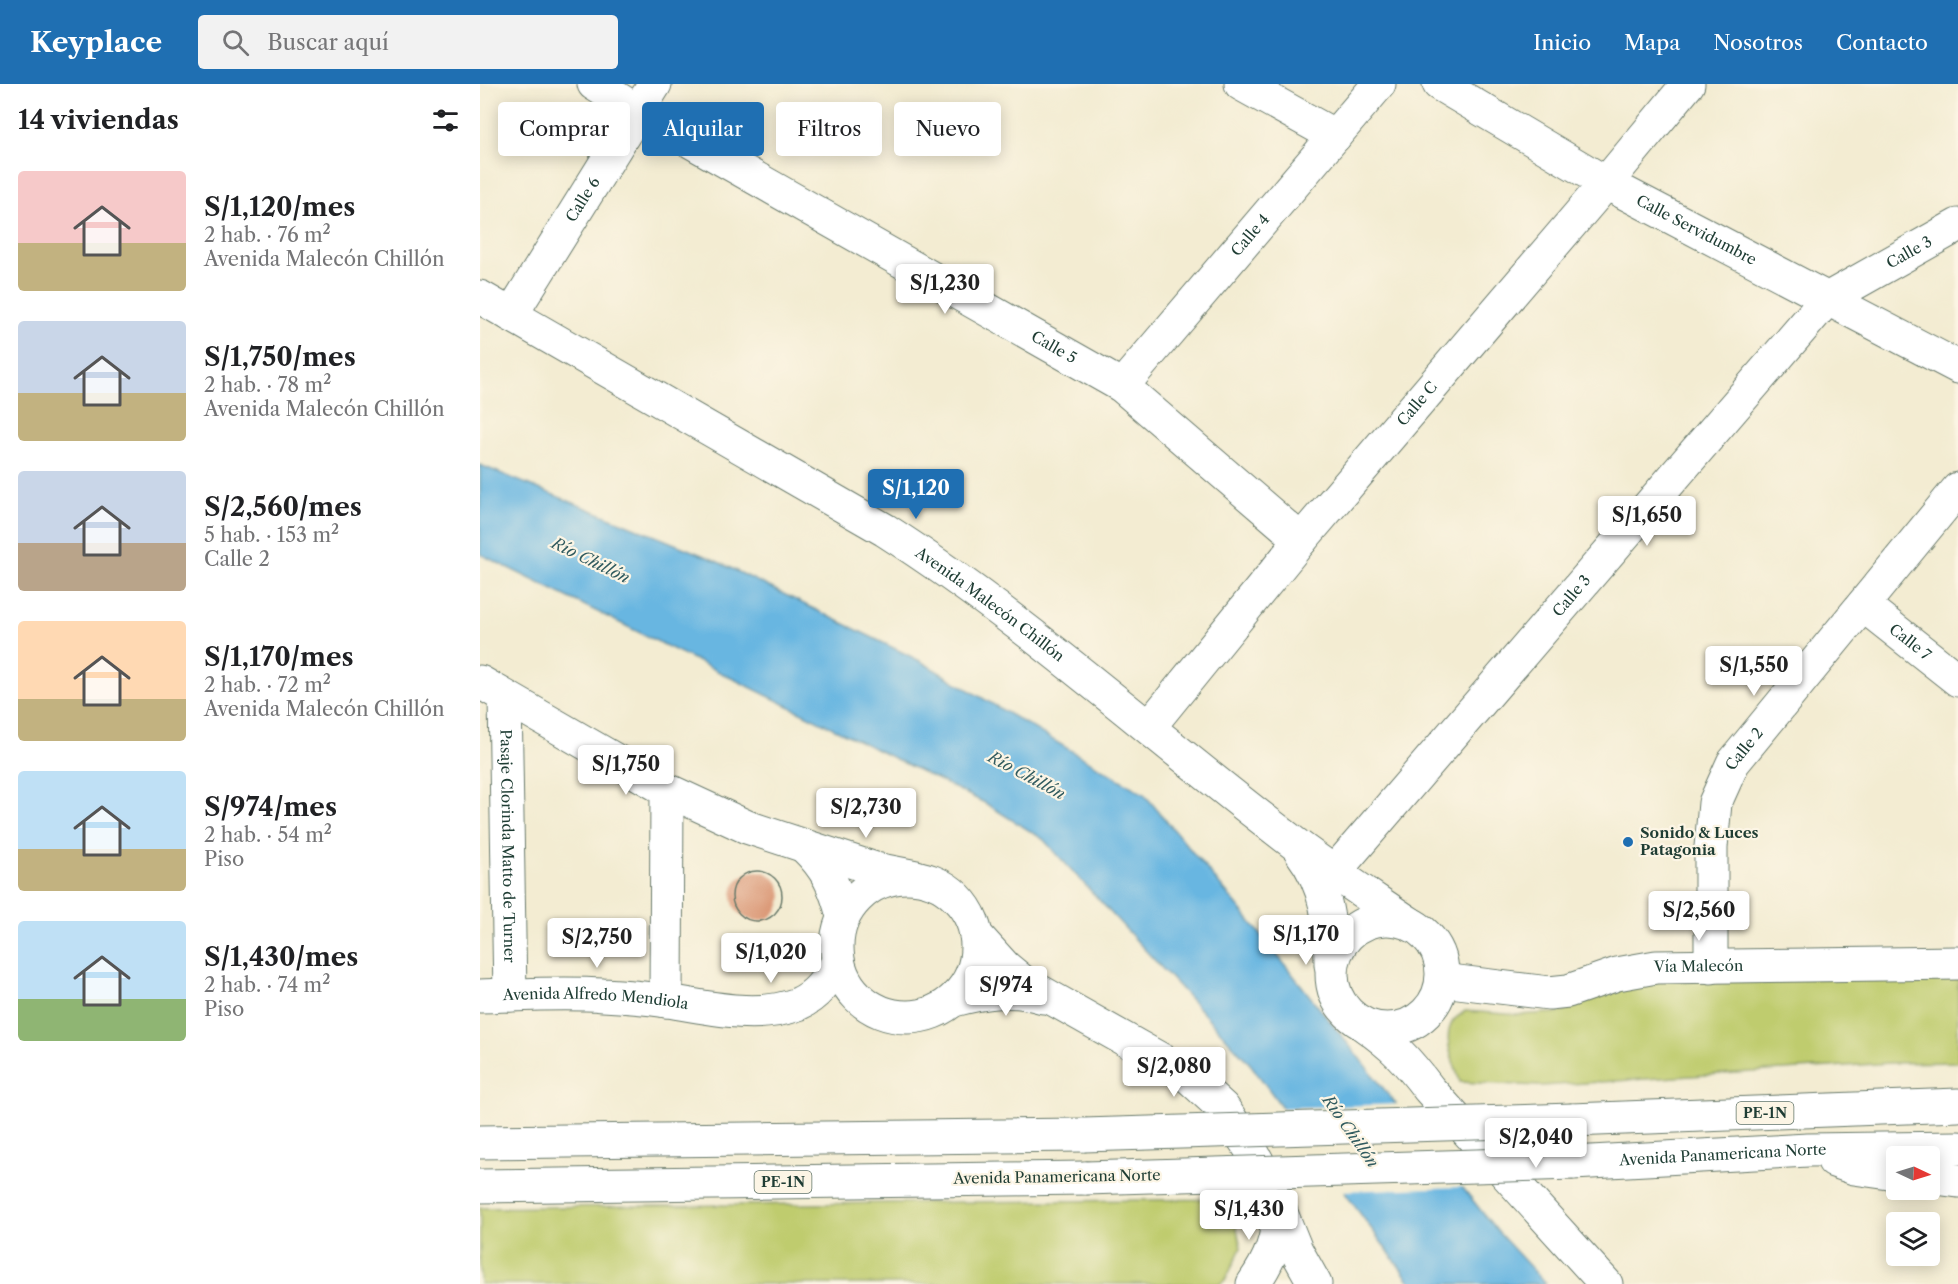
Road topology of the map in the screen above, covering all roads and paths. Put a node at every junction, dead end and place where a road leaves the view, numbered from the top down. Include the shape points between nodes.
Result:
1 (594, 84) edge
2 (655, 84) edge
3 (1240, 84) edge
4 (1379, 84) edge
5 (1439, 84) edge
6 (1688, 84) edge
7 (639, 112) junction
8 (1335, 136) junction
9 (1606, 183) junction
10 (1958, 225) edge
11 (480, 297) edge
12 (1827, 299) junction
13 (511, 315) junction
14 (1958, 367) edge
15 (1122, 387) junction
16 (1958, 489) edge
17 (1301, 540) junction
18 (1863, 605) junction
19 (1958, 680) edge
20 (493, 690) edge
21 (1149, 727) junction
22 (667, 790) junction
23 (1287, 838) junction
24 (803, 844) junction
25 (1335, 872) junction
26 (916, 877) junction
27 (843, 916) junction
28 (1409, 923) junction
29 (976, 935) junction
30 (838, 962) junction
31 (1958, 963) edge
32 (1711, 967) junction
33 (1331, 969) junction
34 (1440, 988) junction
35 (495, 995) edge
36 (954, 1000) junction
37 (666, 1001) junction
38 (1059, 1003) junction
39 (1364, 1025) junction
40 (1429, 1089) junction
41 (1958, 1105) edge
42 (480, 1142) edge
43 (1958, 1148) edge
44 (1808, 1150) junction
45 (1886, 1173) edge
46 (1940, 1179) edge
47 (1958, 1181) edge
48 (480, 1186) edge
49 (1278, 1209) junction
50 (1253, 1284) edge
51 (1315, 1284) edge
52 (1606, 1284) edge

1 - 7 main road, Calle 5
2 - 7 main road, Calle 6
3 - 8 main road
4 - 8 main road, Calle 4
5 - 9 main road, Calle Servidumbre
6 - 9 main road, Calle C
7 - 13 main road, Calle 6
7 - 15 main road, Calle 5
8 - 15 main road, Calle 4
9 - 12 main road, Calle Servidumbre
9 - 17 main road, Calle C
10 - 12 main road, Calle 3
11 - 13 main road, Avenida Malecón Chillón
12 - 14 main road, Calle Servidumbre
12 - 25 main road, Calle 3
13 - 21 main road, Avenida Malecón Chillón via 937,563
15 - 17 main road, Calle 5
16 - 18 main road, Calle 2
17 - 21 main road, Calle C
18 - 19 main road, Calle 7
18 - 32 main road, Calle 2 via 1733,763 1715,803
20 - 22 main road
20 - 35 main road, Pasaje Clorinda Matto de Turner
21 - 23 main road, Avenida Malecón Chillón
22 - 24 main road via 747,827
22 - 37 main road
23 - 25 main road, Avenida Malecón Chillón
23 - 33 main road, Avenida Malecón Chillón via 1303,854 1321,888 1331,924
24 - 26 main road via 874,869
24 - 27 main road via 828,874
25 - 28 main road, Avenida Malecón Chillón
26 - 27 main road via 894,877 873,885 856,898
26 - 29 main road via 937,883 956,896 969,914
27 - 30 main road via 837,938
28 - 33 main road via 1375,920 1359,926 1345,937
28 - 34 main road via 1435,946 1441,963
29 - 36 main road via 977,957 969,980
29 - 38 main road via 1023,982
30 - 36 main road via 847,985 858,998 885,1015 909,1018 934,1013
30 - 37 main road, Avenida Alfredo Mendiola via 824,986 812,997 781,1009 743,1011
31 - 32 main road, Vía Malecón
32 - 34 main road, Vía Malecón via 1635,970 1549,993
33 - 39 main road via 1339,1003
34 - 39 main road via 1428,1012 1415,1023 1382,1030
34 - 40 main road via 1425,1053
35 - 37 main road, Avenida Alfredo Mendiola via 602,995
36 - 38 main road via 1011,992 1038,995
38 - 49 main road via 1165,1062 1207,1092 1250,1148
39 - 40 main road via 1407,1060
40 - 52 main road
41 - 42 main road, PE-1N, bridge via 1084,1135
43 - 44 main road, Avenida Panamericana Norte / PE-1N
44 - 45 main road via 1854,1168
44 - 48 main road, Avenida Panamericana Norte / PE-1N, bridge via 1573,1163 1086,1178
46 - 47 main road
49 - 50 main road via 1275,1244
49 - 51 main road

